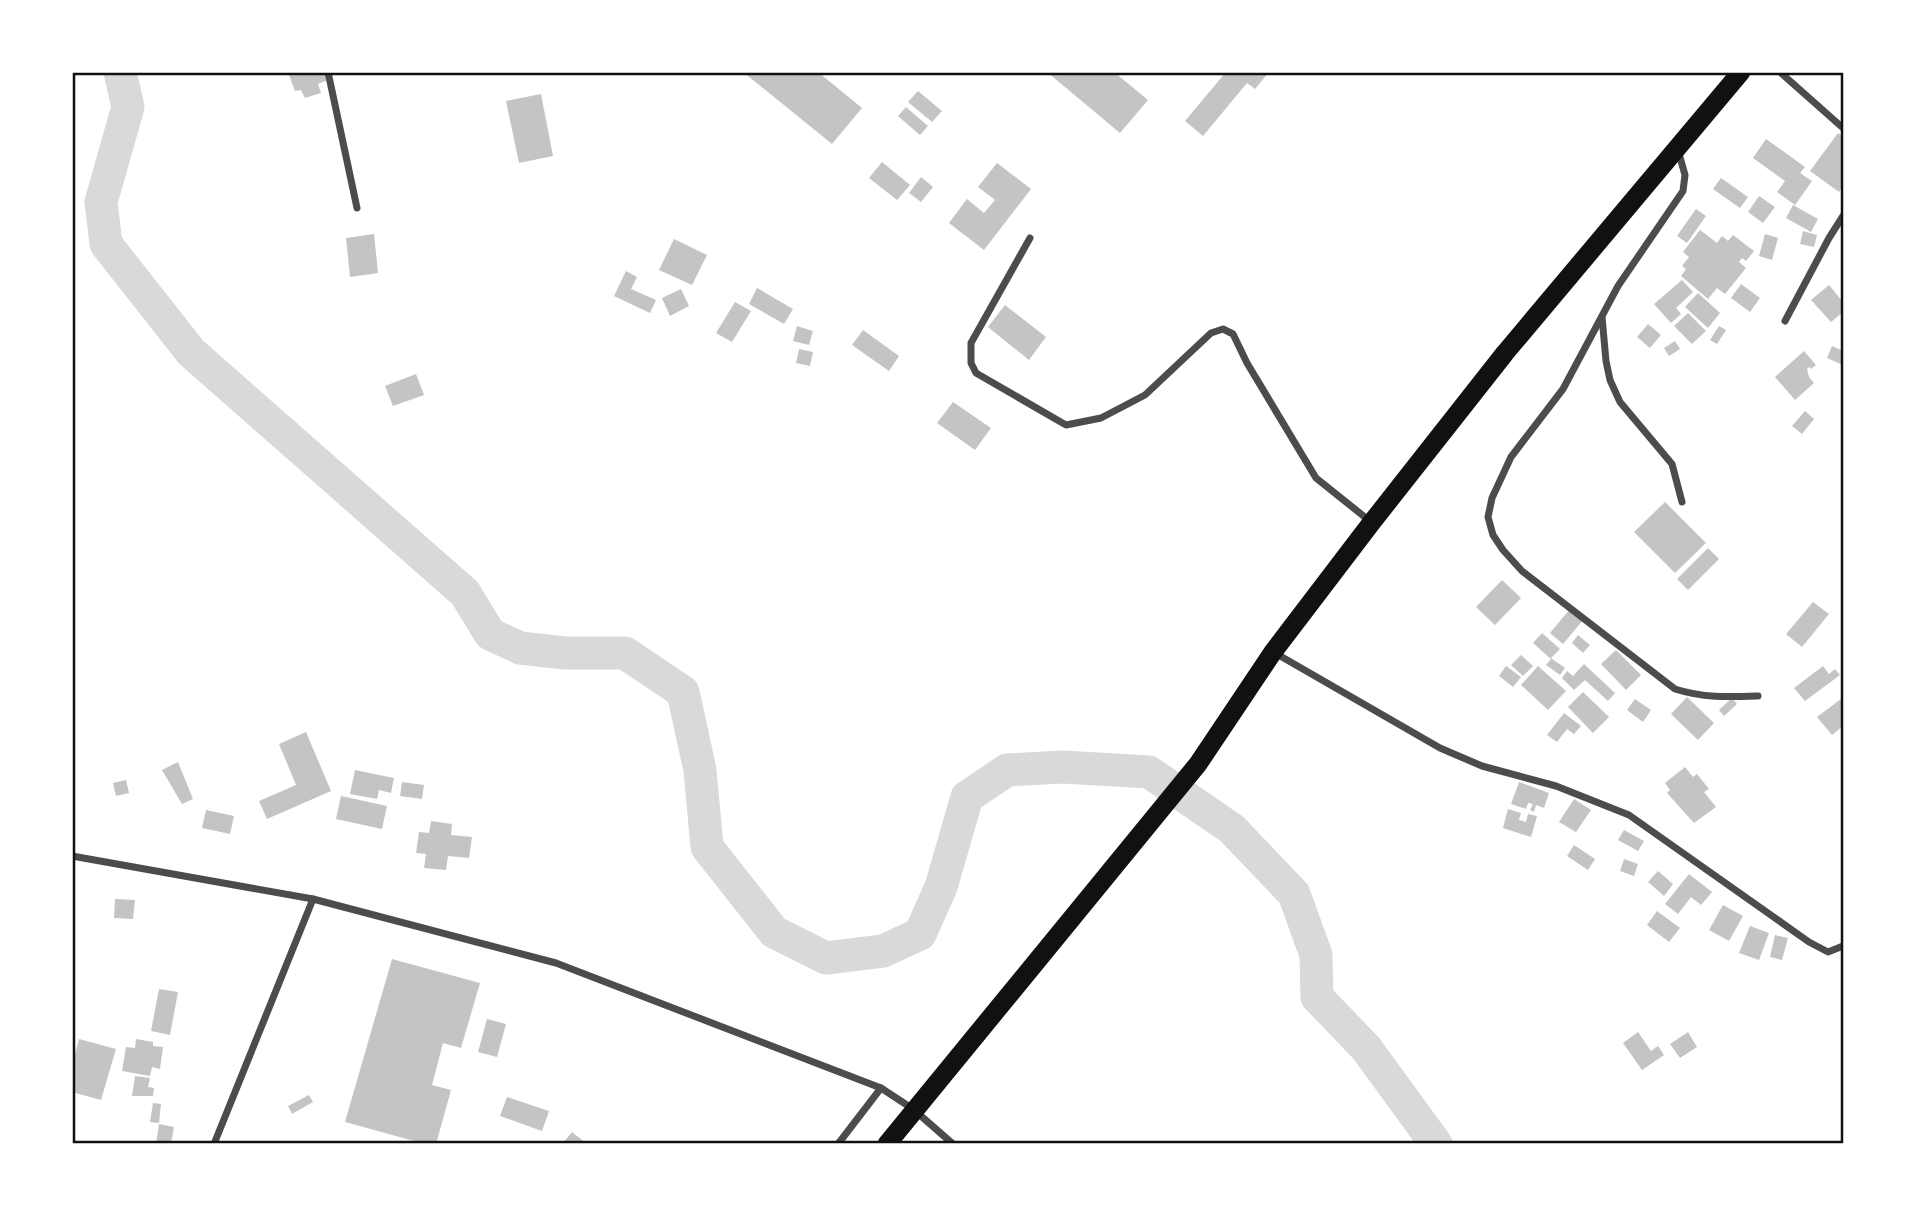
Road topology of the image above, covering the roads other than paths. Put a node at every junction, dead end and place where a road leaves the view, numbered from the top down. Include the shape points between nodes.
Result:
1 (328, 72) edge
2 (1741, 72) edge
3 (1780, 72) edge
4 (1843, 128) edge
5 (1678, 147) junction
6 (357, 208) dead end
7 (1843, 216) edge
8 (1030, 238) dead end
9 (1602, 316) junction
10 (1785, 321) dead end
11 (1682, 502) dead end
12 (1372, 522) junction
13 (1273, 652) junction
14 (1758, 696) dead end
15 (72, 856) edge
16 (313, 899) junction
17 (1843, 946) edge
18 (881, 1088) junction
19 (914, 1109) junction
20 (214, 1144) edge
21 (838, 1144) edge
22 (887, 1144) edge
23 (953, 1144) edge

1 - 6 street
2 - 5 highway
3 - 4 street
5 - 9 street via 1685,175 1683,191
5 - 12 highway via 1505,353
7 - 10 street
8 - 12 street via 971,342 976,373 1066,425 1101,418 1145,395 1211,334 1223,329 1233,334 1316,478
9 - 11 street via 1610,380 1620,402 1672,464
9 - 14 street via 1563,389 1511,457 1490,508 1493,535 1522,571 1675,688 1712,698
12 - 13 highway
13 - 17 street via 1440,748 1629,815 1809,942 1828,953
13 - 19 highway via 1198,764
15 - 16 street
16 - 18 street via 556,963
16 - 20 street
18 - 19 street
18 - 21 street
19 - 22 highway
19 - 23 street

